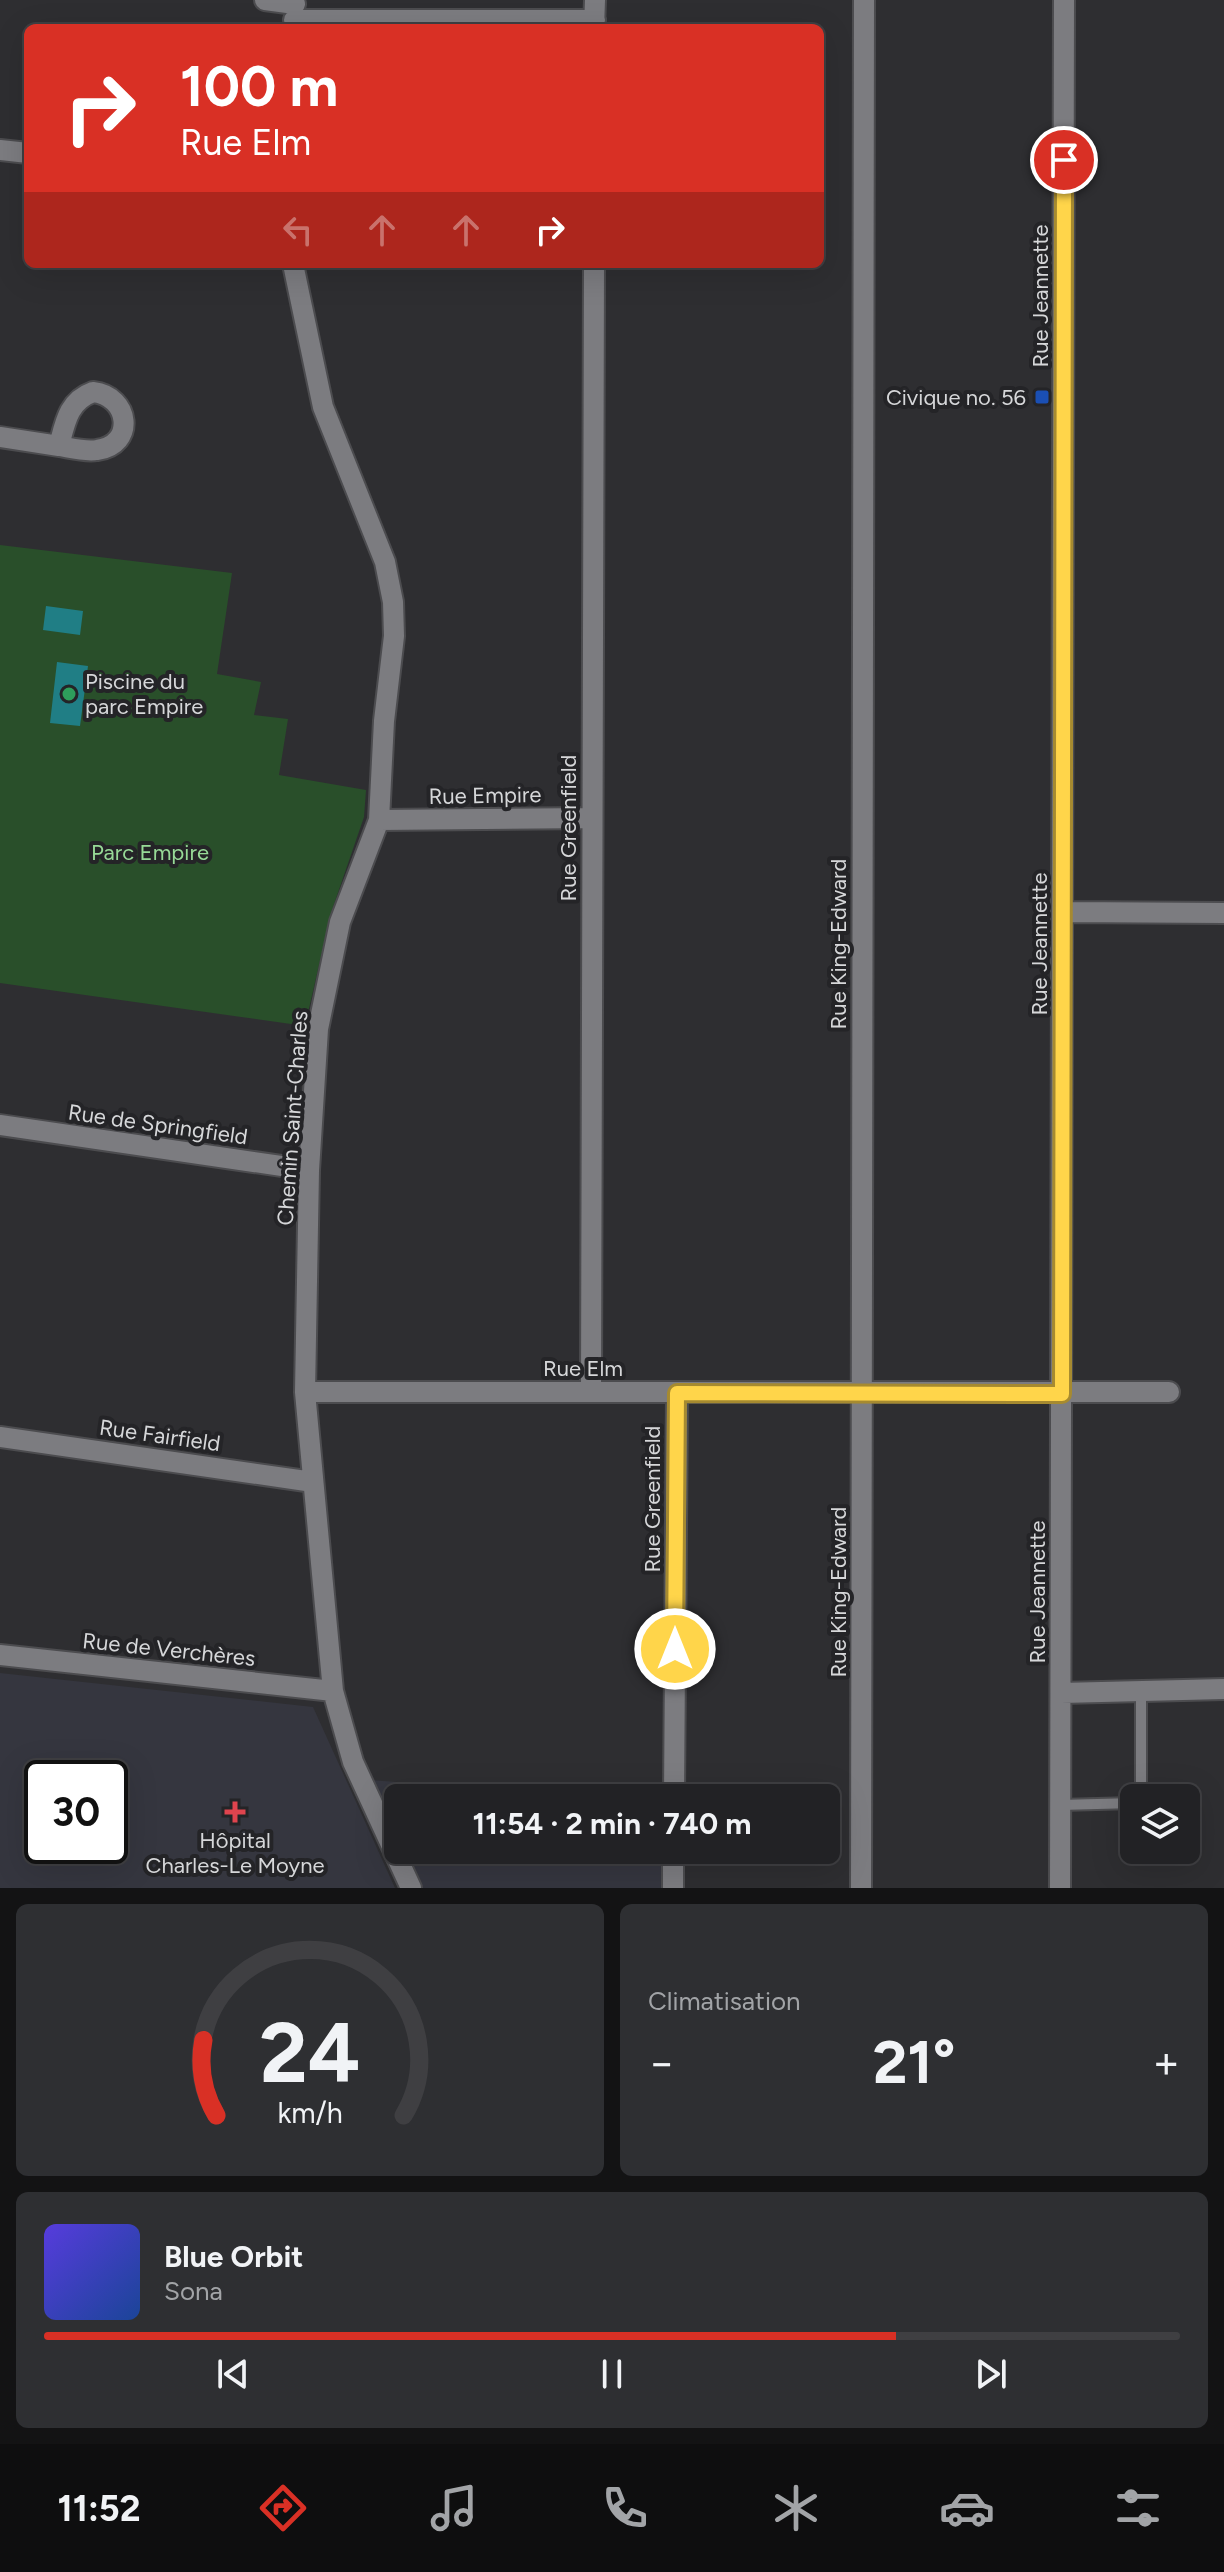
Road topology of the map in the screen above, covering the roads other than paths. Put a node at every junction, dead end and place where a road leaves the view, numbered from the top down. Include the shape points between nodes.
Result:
1 (265, 0) edge
2 (864, 0) edge
3 (1064, 0) edge
4 (294, 13) edge
5 (595, 16) edge
6 (0, 150) edge
7 (24, 153) edge
8 (294, 268) edge
9 (594, 268) edge
10 (0, 437) edge
11 (59, 446) dead end
12 (592, 818) junction
13 (379, 820) junction
14 (1063, 912) junction
15 (1224, 913) edge
16 (0, 1125) edge
17 (309, 1170) junction
18 (305, 1392) junction
19 (591, 1392) junction
20 (862, 1392) junction
21 (1169, 1392) dead end
22 (677, 1393) junction
23 (1062, 1394) junction
24 (0, 1437) edge
25 (313, 1482) junction
26 (0, 1655) edge
27 (1224, 1689) edge
28 (333, 1691) junction
29 (1141, 1691) junction
30 (1061, 1693) junction
31 (674, 1784) edge
32 (1141, 1784) edge
33 (1120, 1803) edge
34 (1060, 1805) junction
35 (673, 1864) edge
36 (411, 1888) edge
37 (673, 1888) edge
38 (861, 1888) edge
39 (1060, 1888) edge

1 - 4 street
2 - 20 street, Rue King-Edward
3 - 14 street, Rue Jeannette
4 - 5 street
6 - 7 street
8 - 13 street, Chemin Saint-Charles via 323,407 385,562 393,602
9 - 12 street, Rue Greenfield
10 - 11 street
12 - 13 street, Rue Empire
12 - 19 street, Rue Greenfield
13 - 17 street, Chemin Saint-Charles via 340,922 318,1029
14 - 15 street
14 - 23 street, Rue Jeannette
16 - 17 street, Rue de Springfield
17 - 18 street, Chemin Saint-Charles
18 - 19 street, Rue Elm
18 - 25 street, Chemin Saint-Charles
19 - 22 street, Rue Elm
20 - 22 street, Rue Elm
20 - 23 street, Rue Elm
20 - 38 street, Rue King-Edward
21 - 23 street, Rue Elm
22 - 31 street, Rue Greenfield
23 - 30 street, Rue Jeannette
24 - 25 street, Rue Fairfield
25 - 28 street, Chemin Saint-Charles
26 - 28 street, Rue de Verchères
27 - 29 street
28 - 36 street, Chemin Saint-Charles via 353,1762
29 - 30 street
29 - 32 lane
30 - 34 street, Rue Jeannette
33 - 34 lane
34 - 39 street, Rue Jeannette
35 - 37 street

